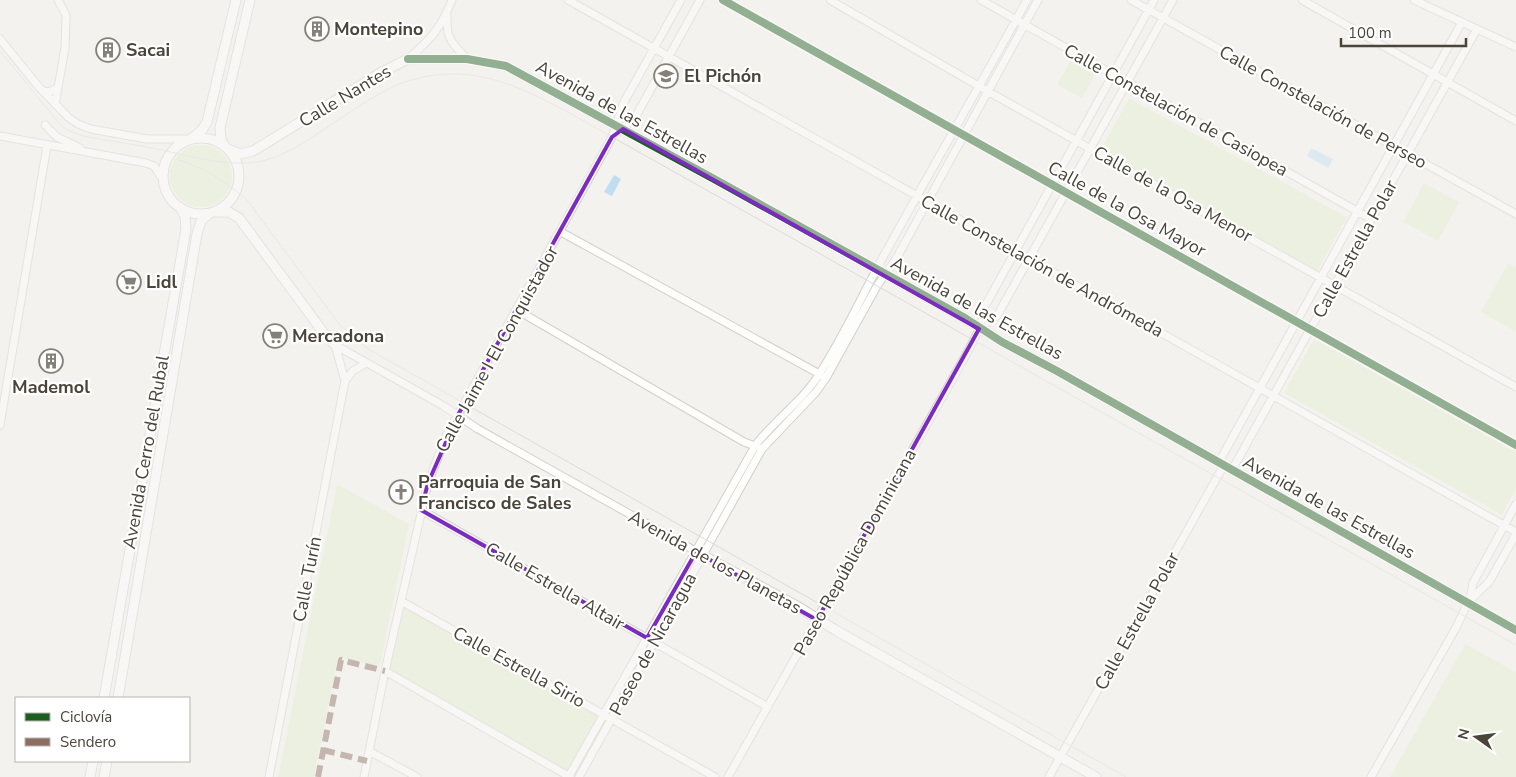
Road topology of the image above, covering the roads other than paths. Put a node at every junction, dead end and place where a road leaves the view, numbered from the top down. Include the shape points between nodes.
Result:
1 (58, 0) edge
2 (236, 0) edge
3 (250, 0) edge
4 (452, 0) edge
5 (568, 0) edge
6 (681, 0) edge
7 (700, 0) edge
8 (723, 0) edge
9 (830, 0) edge
10 (982, 0) edge
11 (1027, 0) edge
12 (1038, 0) edge
13 (1131, 0) edge
14 (1154, 0) edge
15 (1172, 0) edge
16 (1302, 0) edge
17 (1414, 0) edge
18 (1149, 10) junction
19 (447, 13) junction
20 (1163, 18) junction
21 (1016, 20) junction
22 (1462, 22) junction
23 (1024, 24) junction
24 (1477, 29) junction
25 (0, 39) edge
26 (1516, 47) edge
27 (654, 48) junction
28 (669, 56) junction
29 (408, 59) junction
30 (467, 59) junction
31 (1113, 74) junction
32 (1433, 74) junction
33 (1127, 82) junction
34 (1447, 82) junction
35 (979, 85) junction
36 (58, 88) junction
37 (43, 91) junction
38 (989, 92) junction
39 (55, 104) junction
40 (1516, 121) edge
41 (45, 125) dead end
42 (620, 127) junction
43 (955, 129) junction
44 (965, 134) junction
45 (0, 136) edge
46 (190, 139) junction
47 (1077, 140) junction
48 (47, 146) junction
49 (1393, 146) junction
50 (226, 147) junction
51 (1090, 148) junction
52 (87, 151) junction
53 (1407, 154) junction
54 (162, 178) junction
55 (1053, 184) junction
56 (1066, 192) junction
57 (917, 196) junction
58 (928, 201) junction
59 (180, 207) junction
60 (212, 212) junction
61 (1357, 212) junction
62 (1516, 214) edge
63 (1371, 219) junction
64 (561, 232) junction
65 (1016, 251) junction
66 (1029, 258) junction
67 (881, 272) junction
68 (1321, 278) junction
69 (1335, 285) junction
70 (517, 310) junction
71 (1296, 321) junction
72 (980, 328) junction
73 (1310, 329) junction
74 (335, 345) junction
75 (366, 363) junction
76 (823, 376) junction
77 (345, 381) junction
78 (1516, 387) edge
79 (1260, 388) junction
80 (1274, 396) junction
81 (458, 415) junction
82 (0, 425) edge
83 (1516, 445) edge
84 (759, 448) junction
85 (1225, 466) junction
86 (1516, 504) edge
87 (421, 510) junction
88 (1504, 525) junction
89 (1516, 533) edge
90 (700, 553) junction
91 (401, 601) junction
92 (1469, 601) junction
93 (817, 620) junction
94 (1516, 630) edge
95 (650, 640) junction
96 (385, 671) junction
97 (104, 697) edge
98 (118, 697) edge
99 (768, 707) junction
100 (607, 717) junction
101 (369, 751) junction
102 (1060, 757) junction
103 (93, 762) edge
104 (107, 762) edge
105 (90, 777) edge
106 (104, 777) edge
107 (269, 777) edge
108 (364, 777) edge
109 (417, 777) edge
110 (570, 777) edge
111 (579, 777) edge
112 (715, 777) edge
113 (728, 777) edge
114 (1049, 777) edge
115 (1096, 777) edge
116 (1371, 777) edge

1 - 36 street via 66,15 65,48
2 - 46 street via 207,122
3 - 50 street via 220,128 221,140
4 - 19 street, Calle Nantes
5 - 27 street, Calle Constelación de Andrómeda
6 - 27 street
7 - 28 street, Calle Jaime I El Conquistador
8 - 43 street, Calle de la Osa Mayor
9 - 35 street, Calle de la Osa Menor
10 - 21 street, Calle Constelación de Casiopea
11 - 21 street, Paseo de Nicaragua
12 - 23 street, Paseo de Nicaragua
13 - 18 street, Calle Constelación de Perseo
14 - 18 street, Paseo República Dominicana
15 - 20 street, Paseo República Dominicana
16 - 32 street
17 - 22 street
18 - 20 street, Calle Constelación de Perseo
18 - 31 street, Paseo República Dominicana
19 - 29 street, Calle Nantes via 431,38
19 - 30 street, Calle Nantes via 449,39
20 - 33 street, Paseo República Dominicana
20 - 49 street, Calle Constelación de Perseo
21 - 23 street, Calle Constelación de Casiopea
21 - 35 street, Paseo de Nicaragua
22 - 24 street
22 - 32 street, Calle Estrella Polar
23 - 31 street, Calle Constelación de Casiopea
23 - 38 street, Paseo de Nicaragua
24 - 26 street
24 - 34 street, Calle Estrella Polar
25 - 37 street
27 - 28 street, Calle Constelación de Andrómeda
27 - 42 street via 624,102
28 - 42 street, Calle Jaime I El Conquistador via 634,119
28 - 57 street, Calle Constelación de Andrómeda
29 - 30 street, Avenida de las Estrellas
29 - 50 street, Calle Nantes via 253,151 240,154
30 - 42 street, Avenida de las Estrellas via 506,66
31 - 33 street, Calle Constelación de Casiopea
31 - 47 street, Paseo República Dominicana
32 - 34 street
32 - 49 street, Calle Estrella Polar
33 - 51 street, Paseo República Dominicana
33 - 61 street, Calle Constelación de Casiopea
34 - 40 street
34 - 53 street, Calle Estrella Polar
35 - 38 street, Calle de la Osa Menor
35 - 43 street, Paseo de Nicaragua
36 - 37 street
36 - 39 street
37 - 39 street
38 - 44 street, Paseo de Nicaragua
38 - 47 street, Calle de la Osa Menor
39 - 46 street via 78,124 91,129 147,139
41 - 52 street via 58,137
42 - 64 street, Calle Jaime I El Conquistador
42 - 67 street, Avenida de las Estrellas
43 - 44 street, Calle de la Osa Mayor
43 - 57 street, Paseo de Nicaragua
44 - 55 street, Calle de la Osa Mayor
44 - 58 street, Paseo de Nicaragua
45 - 48 street
46 - 50 street via 208,138
46 - 54 street via 172,152
47 - 51 street, Calle de la Osa Menor
47 - 55 street, Paseo República Dominicana
48 - 52 street
48 - 82 street
49 - 53 street, Calle Constelación de Perseo
49 - 61 street, Calle Estrella Polar
50 - 60 street via 237,163 238,184 229,202
51 - 56 street, Paseo República Dominicana
51 - 68 street, Calle de la Osa Menor
52 - 54 street via 146,163 154,166
53 - 62 street, Calle Constelación de Perseo
53 - 63 street, Calle Estrella Polar
54 - 59 street via 168,195
55 - 56 street, Calle de la Osa Mayor
55 - 65 street, Paseo República Dominicana
56 - 66 street, Paseo República Dominicana
56 - 71 street, Calle de la Osa Mayor
57 - 58 street, Calle Constelación de Andrómeda
57 - 67 street, Paseo de Nicaragua
58 - 65 street, Calle Constelación de Andrómeda
58 - 67 street, Paseo de Nicaragua via 896,260
59 - 60 street via 199,214
59 - 97 street, Avenida Cerro del Rubal via 186,229
60 - 74 street, Calle Turín via 229,212 239,218
60 - 98 street, Avenida Cerro del Rubal via 201,221 198,234
61 - 63 street, Calle Constelación de Casiopea
61 - 68 street, Calle Estrella Polar
63 - 69 street, Calle Estrella Polar
64 - 70 street, Calle Jaime I El Conquistador
64 - 76 street
65 - 66 street, Calle Constelación de Andrómeda
65 - 72 street, Paseo República Dominicana via 984,308
66 - 72 street, Paseo República Dominicana via 997,316
66 - 79 street, Calle Constelación de Andrómeda
67 - 72 street, Avenida de las Estrellas
67 - 76 street, Paseo de Nicaragua via 877,286
68 - 69 street, Calle de la Osa Menor
68 - 71 street, Calle Estrella Polar
69 - 73 street, Calle Estrella Polar
69 - 78 street, Calle de la Osa Menor
70 - 81 street, Calle Jaime I El Conquistador
70 - 84 street
71 - 73 street, Calle de la Osa Mayor
71 - 79 street, Calle Estrella Polar
72 - 85 street, Avenida de las Estrellas
72 - 93 street, Paseo República Dominicana
73 - 80 street, Calle Estrella Polar
73 - 83 street, Calle de la Osa Mayor
74 - 75 street, Avenida de los Planetas
74 - 77 street, Calle Turín
75 - 77 street
75 - 81 street, Avenida de los Planetas
76 - 84 street, Paseo de Nicaragua via 762,437
77 - 107 street, Calle Turín
79 - 80 street, Calle Constelación de Andrómeda
79 - 85 street, Calle Estrella Polar
80 - 85 street, Calle Estrella Polar
80 - 88 street, Calle Constelación de Andrómeda
81 - 87 street, Calle Jaime I El Conquistador via 447,434
81 - 90 street, Avenida de los Planetas
84 - 90 street, Paseo de Nicaragua
85 - 92 street, Avenida de las Estrellas
85 - 102 street, Calle Estrella Polar
86 - 88 street
87 - 91 street, Calle Jaime I El Conquistador
87 - 95 street, Calle Estrella Altair
88 - 89 street, Calle Constelación de Andrómeda
88 - 92 street via 1473,583
89 - 92 street via 1489,582
90 - 93 street, Avenida de los Planetas
90 - 95 street, Paseo de Nicaragua
91 - 96 street, Calle Jaime I El Conquistador
91 - 100 street, Calle Estrella Sirio
92 - 94 street, Avenida de las Estrellas
92 - 116 street
93 - 99 street, Paseo República Dominicana
93 - 102 street, Avenida de los Planetas
95 - 99 street, Calle Estrella Altair
95 - 100 street, Paseo de Nicaragua
96 - 101 street, Calle Jaime I El Conquistador
96 - 110 street
99 - 113 street, Paseo República Dominicana
100 - 110 street, Paseo de Nicaragua
100 - 111 street, Paseo de Nicaragua
100 - 112 street, Calle Estrella Sirio
101 - 108 street, Calle Jaime I El Conquistador
101 - 109 street
102 - 114 street, Calle Estrella Polar
102 - 115 street, Avenida de los Planetas
103 - 105 street
104 - 106 street

